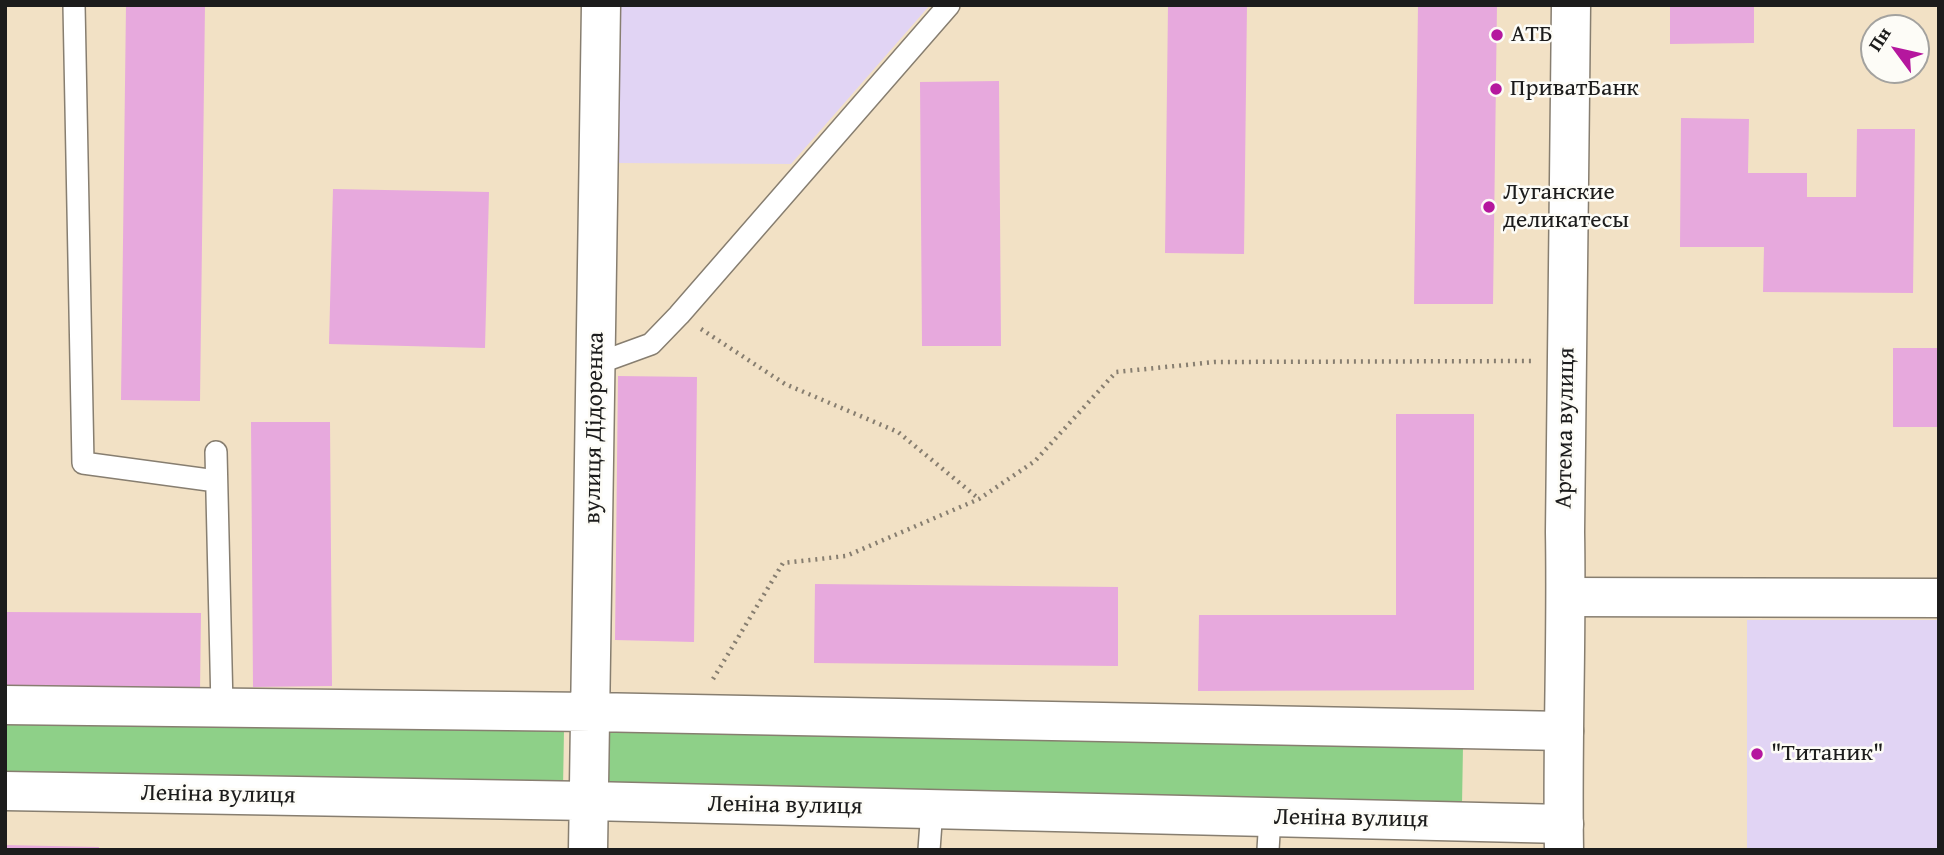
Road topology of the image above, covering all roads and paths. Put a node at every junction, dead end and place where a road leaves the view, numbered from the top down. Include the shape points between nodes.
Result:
1 (74, 5) edge
2 (601, 5) edge
3 (949, 5) edge
4 (1571, 5) edge
5 (679, 315) junction
6 (1567, 362) junction
7 (596, 364) junction
8 (216, 452) dead end
9 (216, 481) junction
10 (979, 499) junction
11 (1566, 597) junction
12 (1939, 598) edge
13 (5, 705) edge
14 (222, 707) junction
15 (591, 712) junction
16 (692, 714) junction
17 (1564, 731) junction
18 (5, 791) edge
19 (589, 801) junction
20 (932, 809) junction
21 (1269, 833) edge
22 (1564, 837) edge
23 (588, 850) edge
24 (929, 850) edge

1 - 9 lane via 83,463
2 - 7 street, вулиця Дідоренка
3 - 5 lane
4 - 6 street, Артема вулиця
5 - 7 lane via 650,344
5 - 10 path via 785,384 898,432
6 - 10 path via 1215,362 1116,372 1035,461
6 - 11 street, Артема вулиця
7 - 15 street, вулиця Дідоренка
8 - 9 lane
9 - 14 lane
10 - 16 path via 846,556 783,563
11 - 12 street
11 - 17 street, Артема вулиця
13 - 14 street
14 - 15 street
15 - 16 street
15 - 19 street, вулиця Дідоренка
16 - 17 street
17 - 22 street, Артема вулиця
18 - 19 street, Леніна вулиця
19 - 20 street, Леніна вулиця
19 - 23 street, вулиця Дідоренка
20 - 21 street, Леніна вулиця
20 - 24 lane
21 - 22 street, Леніна вулиця

